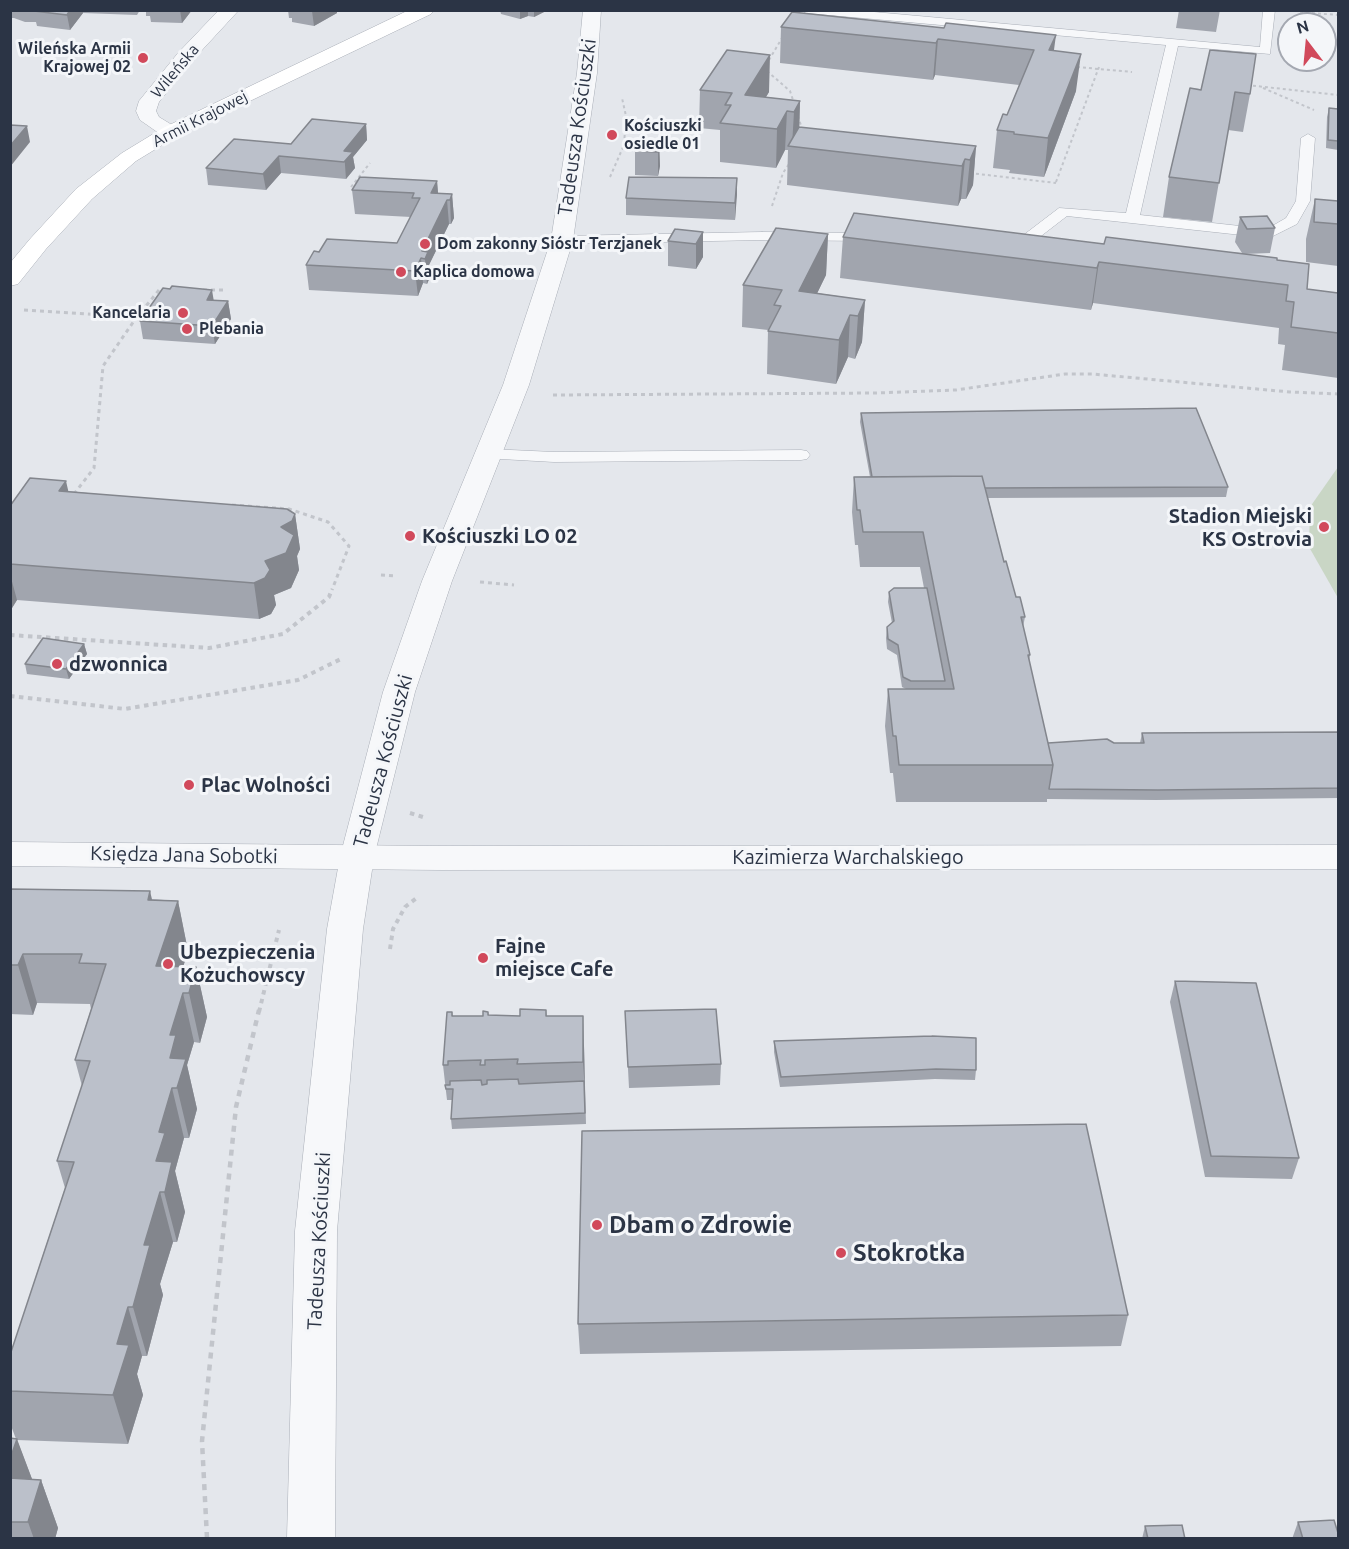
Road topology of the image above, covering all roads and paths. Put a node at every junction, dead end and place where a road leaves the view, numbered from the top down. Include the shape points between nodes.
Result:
1 (230, 10) edge
2 (425, 10) edge
3 (592, 10) edge
4 (806, 10) edge
5 (1269, 10) edge
6 (1298, 11) edge
7 (1338, 15) edge
8 (784, 36) dead end
9 (1111, 37) junction
10 (1173, 42) junction
11 (1075, 66) edge
12 (1098, 69) junction
13 (1165, 76) junction
14 (1247, 85) edge
15 (1259, 87) junction
16 (1338, 94) edge
17 (1323, 113) dead end
18 (170, 132) junction
19 (1308, 138) dead end
20 (806, 140) edge
21 (370, 163) dead end
22 (789, 164) edge
23 (1056, 182) dead end
24 (351, 187) edge
25 (1132, 218) junction
26 (762, 236) junction
27 (879, 238) edge
28 (562, 240) junction
29 (1019, 255) edge
30 (10, 279) edge
31 (170, 290) edge
32 (203, 290) edge
33 (225, 290) dead end
34 (21, 309) dead end
35 (137, 317) junction
36 (1338, 394) edge
37 (552, 395) dead end
38 (489, 454) junction
39 (801, 455) dead end
40 (74, 494) junction
41 (64, 495) edge
42 (86, 495) edge
43 (229, 505) edge
44 (470, 581) dead end
45 (514, 585) dead end
46 (10, 635) edge
47 (343, 658) dead end
48 (10, 696) edge
49 (10, 854) edge
50 (1338, 856) edge
51 (357, 857) junction
52 (424, 892) dead end
53 (279, 930) dead end
54 (390, 952) dead end
55 (207, 1539) edge
56 (311, 1539) edge

1 - 18 street, Wileńska via 149,100 150,120
2 - 18 main road, Armii Krajowej
3 - 28 street, Tadeusza Kościuszki via 587,72
4 - 9 lane
5 - 10 lane via 1266,51
6 - 7 path
8 - 20 path via 764,68 790,91
9 - 10 lane
9 - 12 path
10 - 13 lane
11 - 12 path
12 - 13 path
12 - 23 path
13 - 25 lane
14 - 15 path
15 - 16 path
15 - 17 path
18 - 30 main road, Armii Krajowej via 84,194
19 - 25 lane via 1303,201 1292,221 1269,234
21 - 24 path
22 - 26 path
25 - 29 lane via 1064,211 1026,240
26 - 27 lane
26 - 28 lane
28 - 38 street, Tadeusza Kościuszki
31 - 35 path via 159,290
32 - 33 path
34 - 35 path
35 - 40 path via 103,366 94,468
36 - 37 path via 1065,374 956,390
38 - 39 lane
38 - 51 street, Tadeusza Kościuszki via 437,581 399,692
40 - 41 path
40 - 42 path
43 - 46 path via 289,509 328,522 349,546 329,597 283,634 209,648
44 - 45 path
47 - 48 path via 298,680 125,709
49 - 51 street, Księdza Jana Sobotki
50 - 51 street, Kazimierza Warchalskiego
51 - 56 street, Tadeusza Kościuszki via 345,929 316,1231
52 - 54 path via 405,907 393,929
53 - 55 path via 236,1107 202,1441

